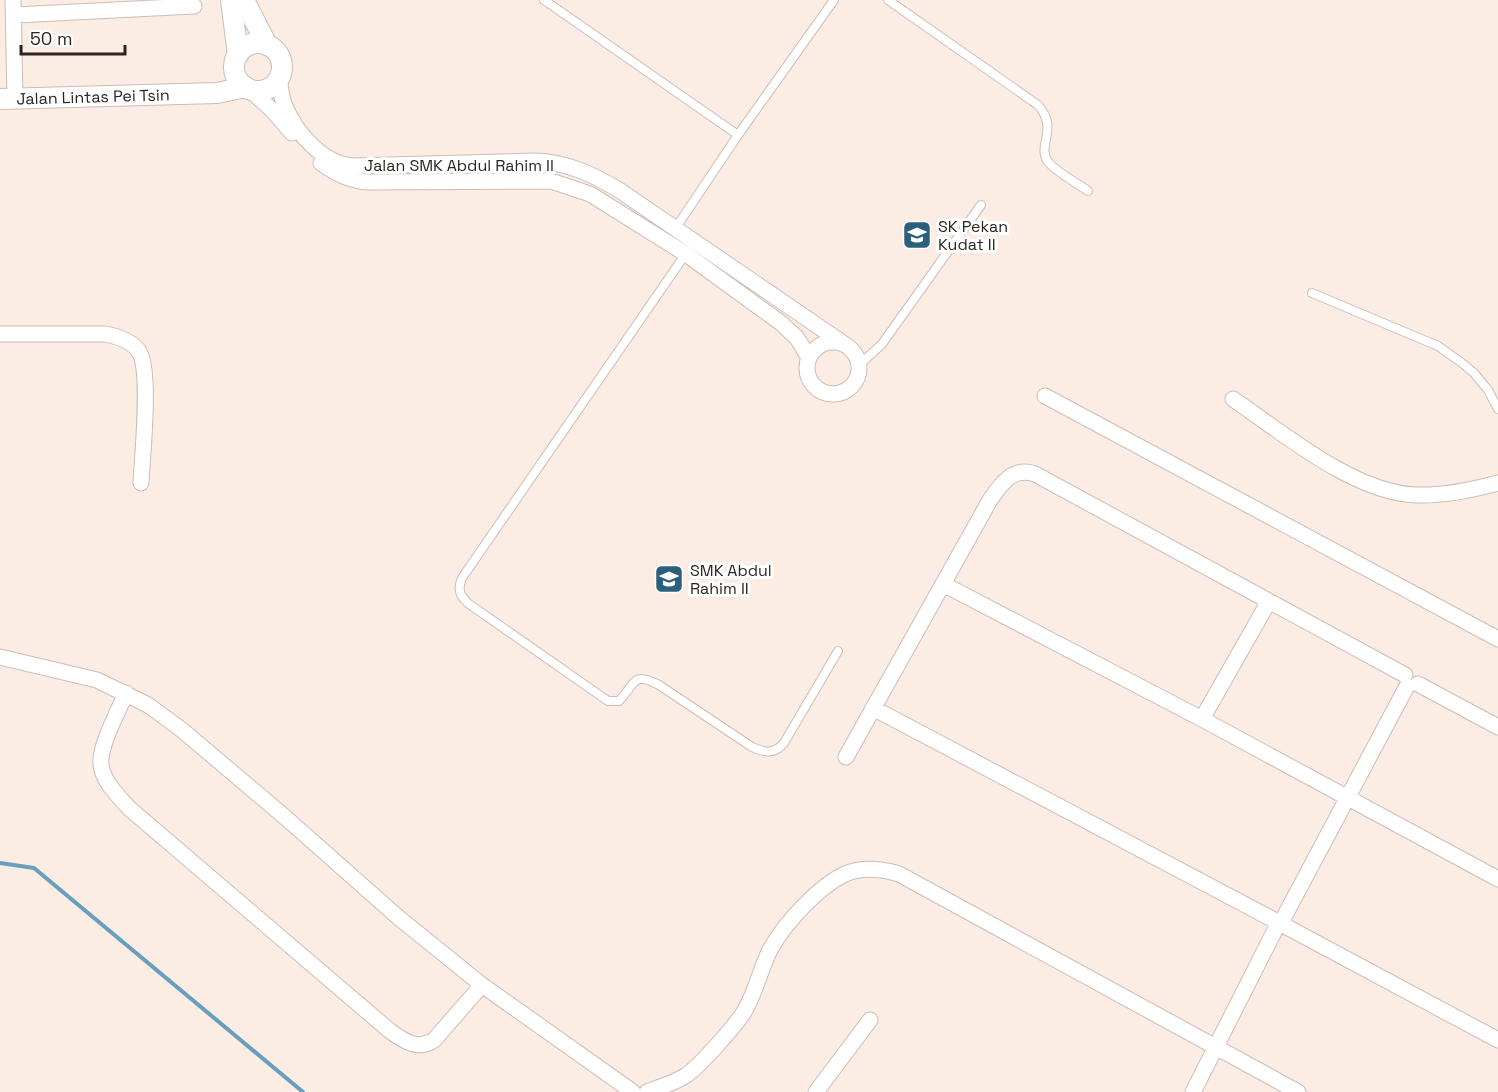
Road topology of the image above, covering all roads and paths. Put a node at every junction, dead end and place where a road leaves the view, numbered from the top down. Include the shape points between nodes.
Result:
1 (231, 0) edge
2 (244, 0) edge
3 (544, 0) edge
4 (834, 0) edge
5 (888, 0) edge
6 (194, 6) dead end
7 (14, 8) edge
8 (267, 45) junction
9 (242, 75) junction
10 (279, 79) junction
11 (7, 99) edge
12 (738, 135) junction
13 (1088, 191) dead end
14 (981, 205) dead end
15 (675, 229) junction
16 (690, 248) junction
17 (1312, 292) dead end
18 (0, 334) edge
19 (850, 348) junction
20 (809, 358) junction
21 (859, 365) junction
22 (1045, 396) dead end
23 (1233, 399) dead end
24 (1498, 409) edge
25 (141, 483) dead end
26 (1498, 483) edge
27 (943, 584) junction
28 (1269, 601) junction
29 (1498, 639) edge
30 (838, 651) dead end
31 (0, 657) edge
32 (1410, 682) junction
33 (126, 693) junction
34 (873, 708) junction
35 (1202, 719) junction
36 (1498, 727) edge
37 (846, 757) dead end
38 (1347, 799) junction
39 (1498, 879) edge
40 (1280, 923) junction
41 (483, 985) junction
42 (870, 1020) dead end
43 (1498, 1040) edge
44 (1216, 1047) junction
45 (633, 1092) edge
46 (647, 1092) edge
47 (816, 1092) edge
48 (1193, 1092) edge
49 (1298, 1092) edge

1 - 9 street
2 - 8 street
3 - 12 lane
4 - 12 lane
5 - 13 lane via 1038,105 1047,117 1047,158
6 - 7 street
7 - 11 street
8 - 9 street via 251,44
8 - 10 street via 282,63
9 - 10 street via 265,89
9 - 11 street, Jalan Lintas Pei Tsin via 186,93
9 - 16 street, Jalan SMK Abdul Rahim II via 317,160 353,180 551,181 590,194
10 - 15 street, Jalan SMK Abdul Rahim II via 284,105 294,124 318,150 337,163 353,166 552,162 592,175
12 - 15 lane
14 - 21 lane via 882,344
15 - 16 street, Jalan SMK Abdul Rahim II
16 - 19 street, Jalan SMK Abdul Rahim II
16 - 20 street, Jalan SMK Abdul Rahim II via 781,323 797,338
16 - 30 lane via 462,578 460,595 608,701 619,701 633,682 645,678 752,747 766,752 777,750 784,743
17 - 24 lane via 1438,346 1474,374
18 - 25 street via 105,334 117,336 137,349 144,365 145,386
19 - 20 street via 833,341 824,343
19 - 21 street
20 - 21 street via 809,379 831,394 849,389
22 - 29 street
23 - 26 street via 1344,473 1391,491 1438,494
27 - 28 street via 1001,484 1022,471 1035,474
27 - 34 street
27 - 35 street
28 - 32 street
28 - 35 street
31 - 33 street via 73,673
32 - 36 street
32 - 38 street
33 - 41 street via 182,730 399,918
33 - 41 street via 106,740 101,764 119,797 390,1031 413,1044 429,1044
34 - 37 street
34 - 40 street
35 - 38 street
38 - 39 street
38 - 40 street
40 - 43 street
40 - 44 street
41 - 45 street
42 - 47 street
44 - 46 street via 899,874 873,869 845,874 816,894 771,948 735,1024 685,1076
44 - 48 street
44 - 49 street

